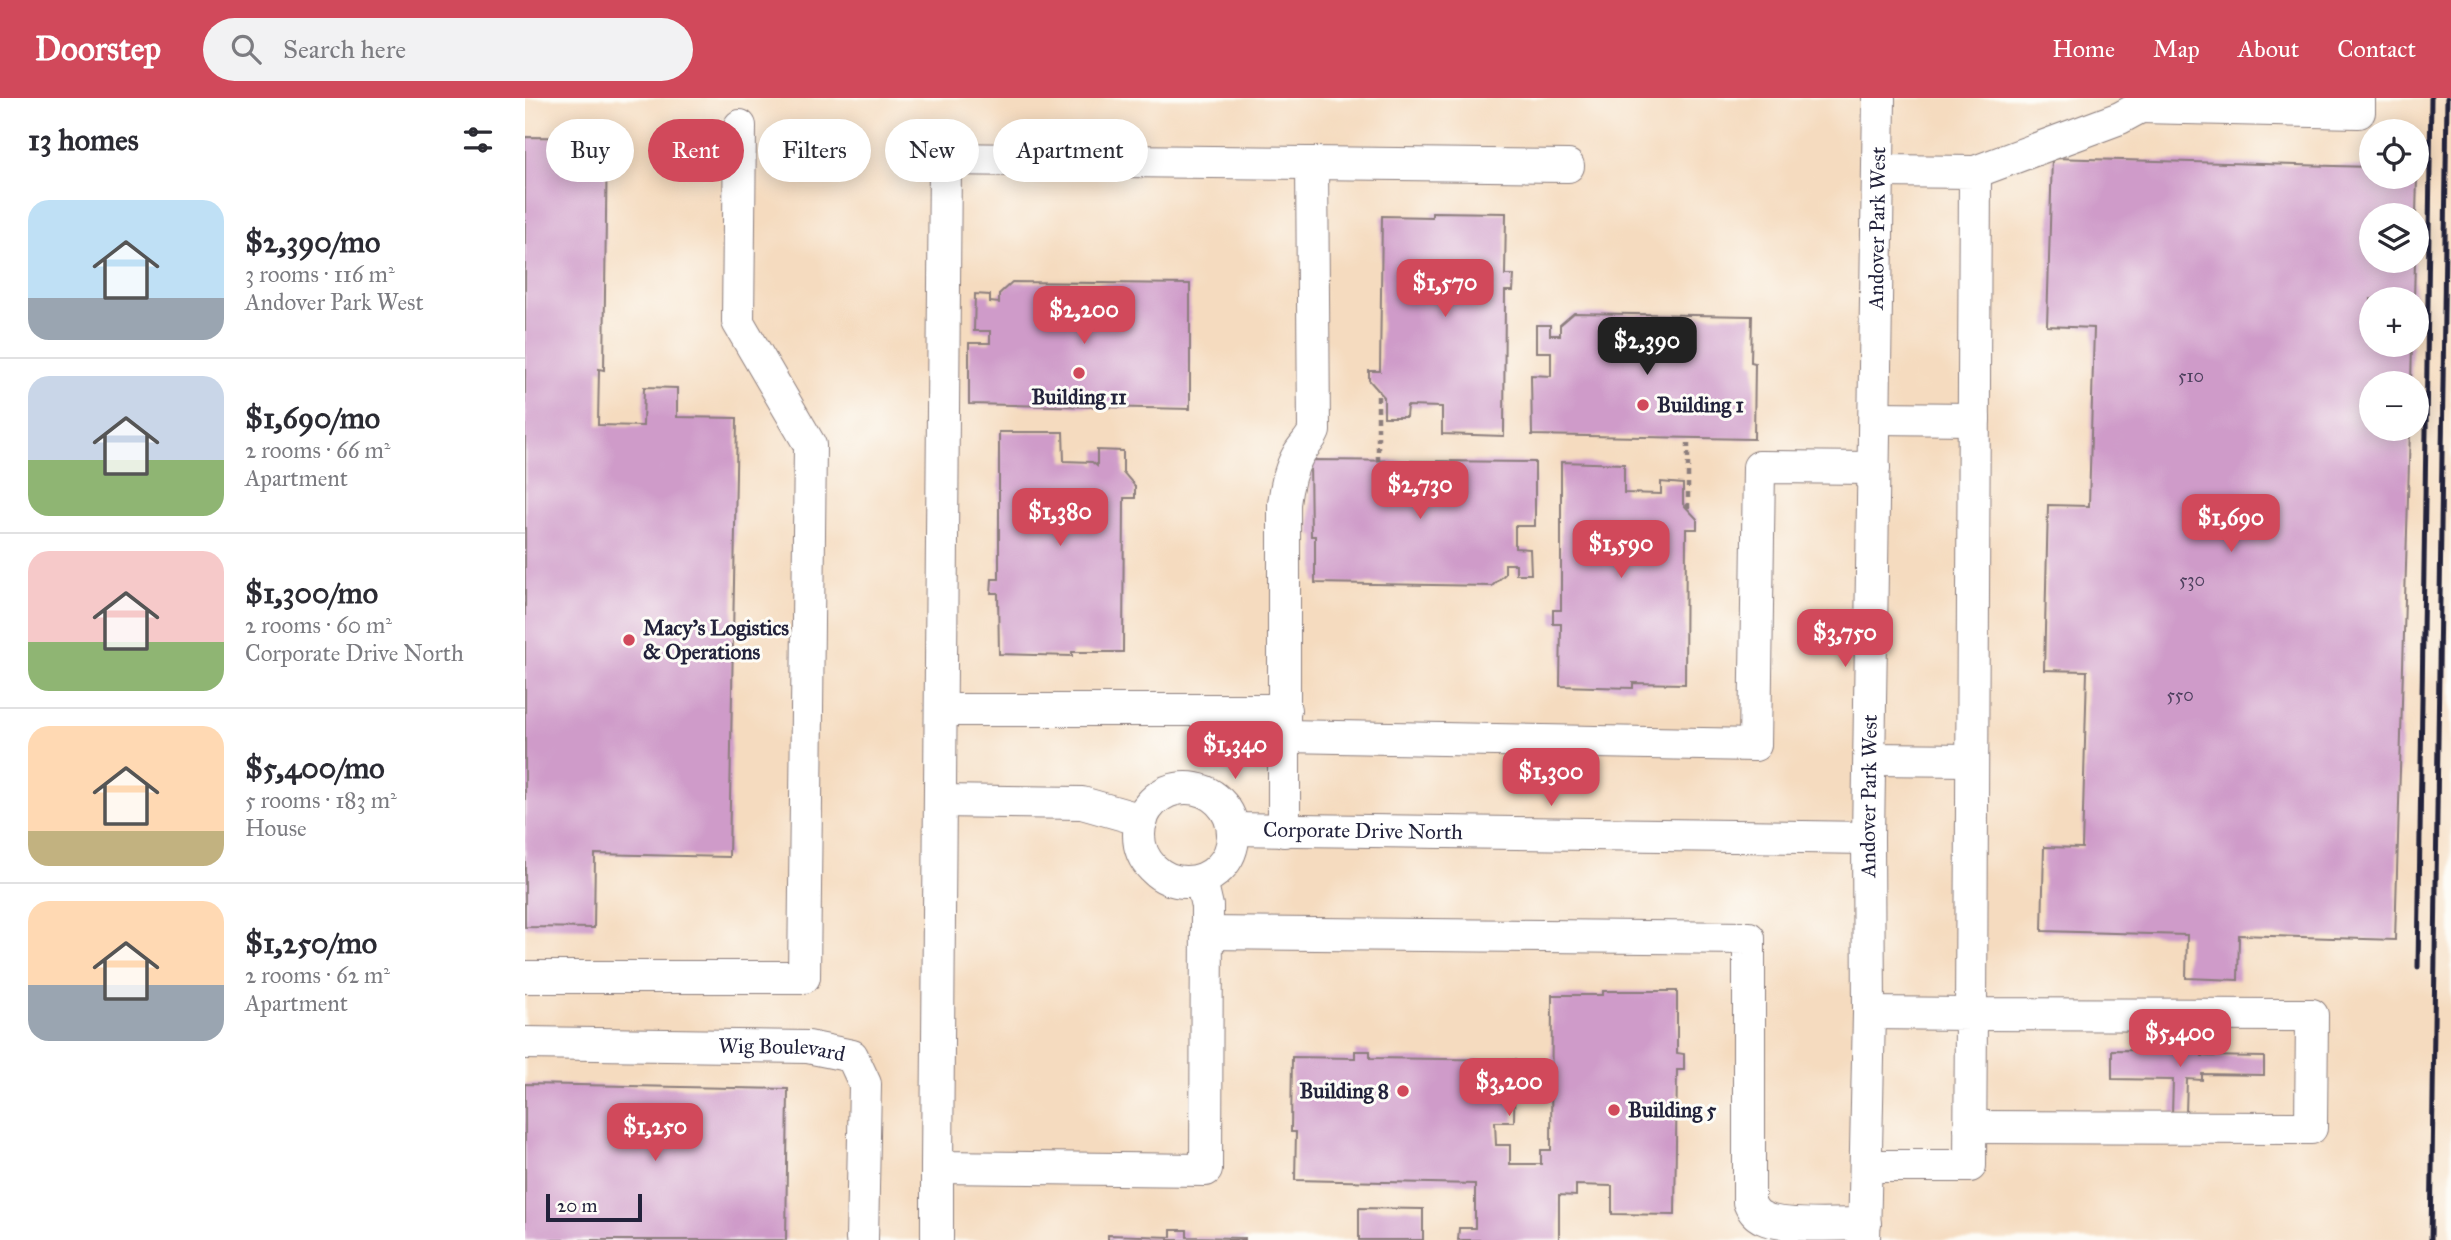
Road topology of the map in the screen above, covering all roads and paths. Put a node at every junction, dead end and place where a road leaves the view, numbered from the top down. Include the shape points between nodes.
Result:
1 (1879, 98) edge
2 (2360, 98) edge
3 (2149, 103) edge
4 (1312, 163) junction
5 (1568, 166) dead end
6 (1879, 171) junction
7 (1975, 172) junction
8 (739, 182) edge
9 (1378, 390) dead end
10 (1875, 418) junction
11 (1974, 419) junction
12 (1688, 437) dead end
13 (1378, 461) dead end
14 (1874, 468) junction
15 (1688, 508) dead end
16 (941, 710) junction
17 (1285, 723) junction
18 (1870, 759) junction
19 (1972, 760) junction
20 (940, 801) junction
21 (1142, 820) junction
22 (1233, 830) junction
23 (1284, 831) junction
24 (1868, 838) junction
25 (1201, 880) junction
26 (1207, 933) junction
27 (525, 977) edge
28 (1869, 1013) junction
29 (1971, 1014) junction
30 (525, 1043) edge
31 (1970, 1127) junction
32 (1866, 1166) junction
33 (937, 1167) junction
34 (1865, 1232) edge
35 (862, 1240) edge
36 (937, 1240) edge

1 - 6 street, Andover Park West
2 - 3 street via 2359,112
3 - 7 street
4 - 5 street
4 - 16 street via 945,159
4 - 17 street via 1314,431 1299,454 1284,503
6 - 7 street
6 - 10 street, Andover Park West
7 - 11 street
8 - 27 street via 738,322 810,445 804,977
9 - 13 path
10 - 11 street
10 - 14 street, Andover Park West
11 - 19 street
12 - 15 path
14 - 17 street via 1759,467 1755,745
14 - 18 street, Andover Park West
16 - 17 street
16 - 20 street
17 - 23 street
18 - 19 street
18 - 24 street, Andover Park West
19 - 29 street
20 - 21 street via 1082,803
20 - 33 street
21 - 22 street, Corporate Drive North via 1166,793 1195,789 1221,803
21 - 25 street via 1140,842 1155,870 1169,879
22 - 23 street, Corporate Drive North
22 - 25 street, Corporate Drive North via 1226,861
23 - 24 street, Corporate Drive North
24 - 28 street, Andover Park West
25 - 26 street
26 - 33 street via 1206,1170
26 - 34 street via 1749,938 1752,1211 1780,1223
28 - 29 street
28 - 32 street, Andover Park West
29 - 31 street
29 - 31 street via 2312,1015 2311,1128
30 - 35 street, Wig Boulevard via 808,1047 852,1056 865,1084
31 - 32 street via 1970,1166
32 - 34 street, Andover Park West
33 - 36 street

